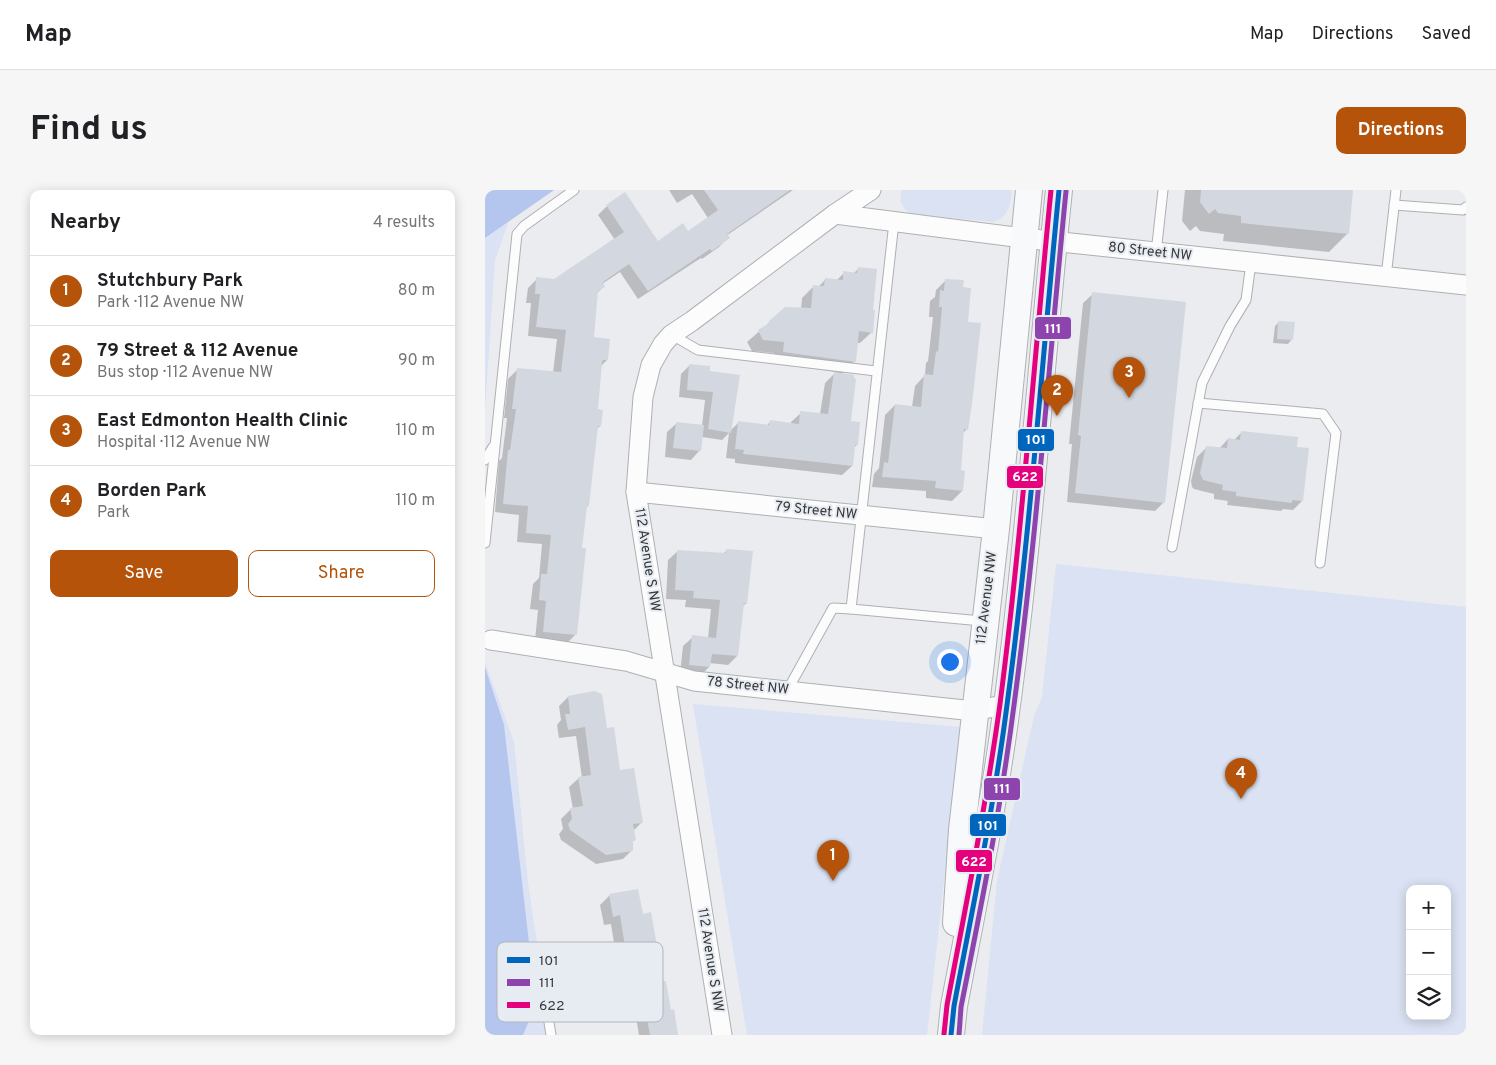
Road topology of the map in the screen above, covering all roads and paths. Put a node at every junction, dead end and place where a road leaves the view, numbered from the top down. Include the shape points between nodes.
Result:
1 (575, 190) edge
2 (871, 190) edge
3 (1029, 190) edge
4 (1059, 190) edge
5 (1163, 190) edge
6 (1395, 190) edge
7 (1394, 205) junction
8 (1466, 208) edge
9 (835, 214) junction
10 (894, 222) junction
11 (1023, 238) junction
12 (1054, 242) junction
13 (1157, 253) junction
14 (1251, 263) junction
15 (1385, 277) junction
16 (1466, 285) edge
17 (671, 335) junction
18 (876, 371) junction
19 (1198, 403) junction
20 (495, 444) junction
21 (485, 460) edge
22 (636, 492) junction
23 (487, 509) edge
24 (861, 516) junction
25 (996, 528) junction
26 (485, 543) edge
27 (1171, 547) dead end
28 (1320, 563) dead end
29 (851, 610) junction
30 (984, 621) junction
31 (491, 640) dead end
32 (665, 671) junction
33 (787, 690) junction
34 (1008, 704) junction
35 (974, 711) junction
36 (955, 1006) junction
37 (549, 1022) edge
38 (551, 1035) edge
39 (722, 1035) edge
40 (951, 1035) edge

1 - 20 lane via 517,234
2 - 9 street, 112 Avenue S NW
3 - 11 main road, 112 Avenue NW
4 - 12 main road, 112 Avenue NW
5 - 13 lane
6 - 7 lane
7 - 8 lane
7 - 15 lane
9 - 10 street, 80 Street NW
9 - 17 street, 112 Avenue S NW
10 - 11 street, 80 Street NW
10 - 18 lane
11 - 12 street, 80 Street NW
11 - 25 main road, 112 Avenue NW
12 - 13 street, 80 Street NW
12 - 34 main road, 112 Avenue NW via 1028,532
13 - 14 street, 80 Street NW
14 - 15 street, 80 Street NW
14 - 19 lane via 1246,300 1202,383
15 - 16 street, 80 Street NW
17 - 18 lane via 698,350
17 - 22 street, 112 Avenue S NW via 657,354 646,381
18 - 24 lane
19 - 27 lane
19 - 28 lane via 1323,414 1336,433
20 - 21 lane
20 - 23 lane
22 - 24 street, 79 Street NW
22 - 32 street, 112 Avenue S NW
23 - 26 lane
24 - 25 street, 79 Street NW
24 - 29 lane
25 - 30 main road, 112 Avenue NW
29 - 30 lane
29 - 33 lane via 833,608
30 - 35 main road, 112 Avenue NW
31 - 32 street, 78 Street NW via 625,660
32 - 33 street, 78 Street NW via 694,681
32 - 39 street, 112 Avenue S NW
33 - 35 street, 78 Street NW
34 - 35 street, 78 Street NW
34 - 36 main road, 112 Avenue NW
35 - 36 main road, 112 Avenue NW via 960,849
36 - 40 main road, 112 Avenue NW
37 - 38 lane

